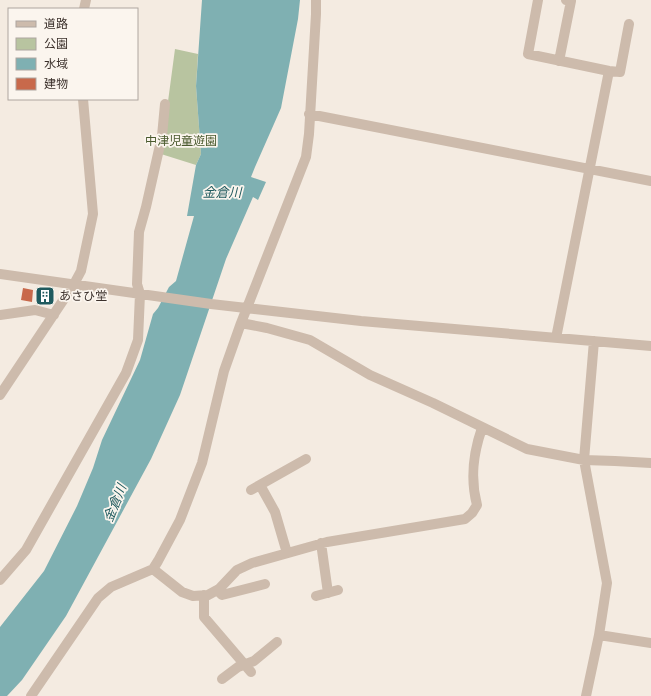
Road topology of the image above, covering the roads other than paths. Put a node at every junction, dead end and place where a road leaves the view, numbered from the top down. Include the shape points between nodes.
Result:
1 (316, 0) edge
2 (538, 0) edge
3 (566, 0) edge
4 (629, 24) dead end
5 (559, 60) junction
6 (609, 71) junction
7 (83, 100) edge
8 (165, 104) dead end
9 (309, 114) junction
10 (590, 169) junction
11 (651, 181) edge
12 (0, 274) edge
13 (74, 284) junction
14 (144, 295) junction
15 (246, 308) junction
16 (0, 314) edge
17 (54, 315) junction
18 (241, 323) junction
19 (556, 338) junction
20 (594, 341) junction
21 (651, 346) edge
22 (0, 395) edge
23 (482, 428) junction
24 (306, 459) dead end
25 (584, 460) junction
26 (651, 464) edge
27 (260, 485) junction
28 (251, 490) dead end
29 (321, 543) junction
30 (287, 553) junction
31 (153, 569) junction
32 (0, 580) edge
33 (265, 584) dead end
34 (217, 590) junction
35 (204, 595) junction
36 (316, 596) dead end
37 (598, 635) junction
38 (277, 642) dead end
39 (651, 643) edge
40 (248, 668) junction
41 (222, 679) dead end
42 (31, 696) edge
43 (586, 696) edge

1 - 9 street
2 - 5 street via 528,54
3 - 5 street via 570,1
4 - 6 street via 620,72
5 - 6 street
6 - 10 street
7 - 13 street via 93,214 81,271
8 - 14 street via 162,136 139,232 137,284
9 - 10 street
9 - 15 street via 306,157
10 - 11 street
10 - 19 street
12 - 13 street
13 - 14 street
13 - 17 street
14 - 15 street
14 - 32 street via 138,340 126,373 26,550
15 - 18 street
15 - 19 street
16 - 17 street via 35,310
17 - 22 street
18 - 23 street via 310,340 370,375
18 - 31 street via 224,371 202,463 180,520
19 - 20 street
20 - 21 street
20 - 25 street
23 - 25 street via 527,449
23 - 29 street via 475,446 473,468 477,505 465,520
24 - 27 street
25 - 26 street
25 - 37 street via 607,583
27 - 28 street
27 - 30 street via 275,512
29 - 30 street
29 - 36 street via 333,591
30 - 34 street via 237,570
31 - 35 street via 182,592 193,596
31 - 42 street via 111,586 98,598
33 - 34 street via 222,595
34 - 35 street
35 - 40 street via 204,617
37 - 39 street
37 - 43 street
38 - 40 street
40 - 41 street via 238,667

